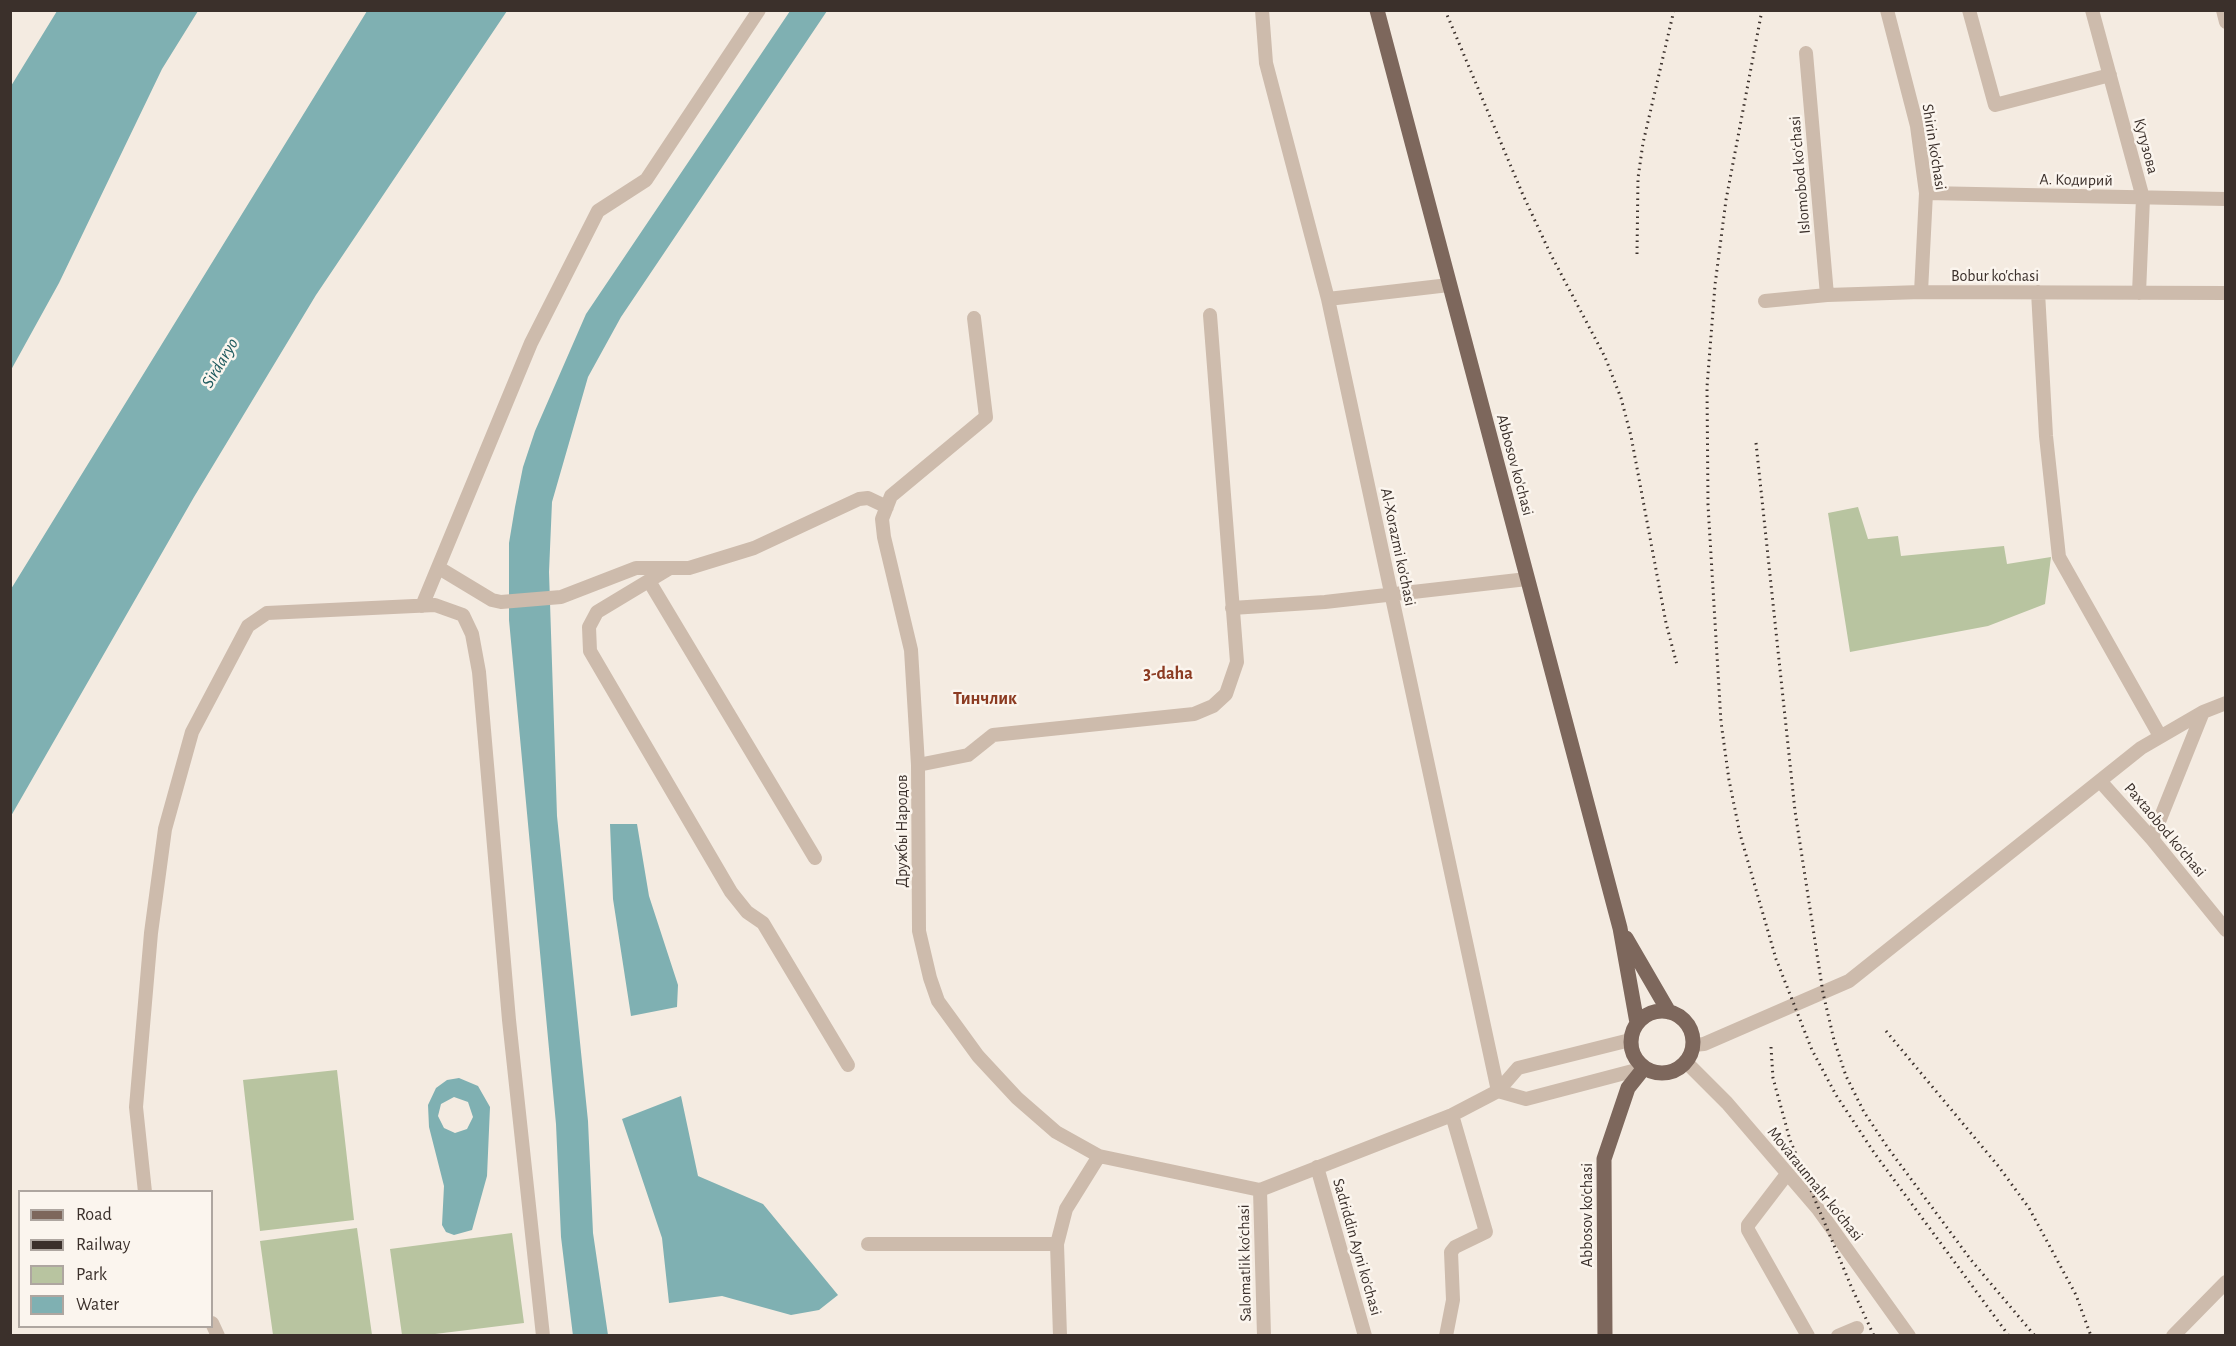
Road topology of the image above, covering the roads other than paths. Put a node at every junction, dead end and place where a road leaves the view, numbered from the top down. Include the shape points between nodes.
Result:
1 (759, 10) edge
2 (1262, 10) edge
3 (1377, 10) edge
4 (1887, 10) edge
5 (1969, 10) edge
6 (2092, 10) edge
7 (2223, 10) edge
8 (2226, 22) edge
9 (1806, 53) dead end
10 (2110, 75) junction
11 (1926, 194) junction
12 (2143, 198) junction
13 (2226, 199) edge
14 (1449, 285) junction
15 (1921, 292) junction
16 (2038, 292) junction
17 (2139, 293) junction
18 (2226, 293) edge
19 (1827, 295) junction
20 (1328, 299) junction
21 (1765, 302) dead end
22 (1209, 315) dead end
23 (974, 318) dead end
24 (887, 507) junction
25 (439, 568) junction
26 (670, 568) junction
27 (1527, 579) junction
28 (649, 581) junction
29 (1391, 594) junction
30 (422, 606) junction
31 (1232, 608) junction
32 (2226, 703) edge
33 (2203, 712) junction
34 (2160, 735) junction
35 (918, 765) junction
36 (2100, 781) junction
37 (2152, 838) junction
38 (815, 858) dead end
39 (1620, 928) junction
40 (2226, 930) edge
41 (1669, 1012) junction
42 (1637, 1023) junction
43 (1630, 1040) junction
44 (1693, 1046) junction
45 (1686, 1062) junction
46 (848, 1065) dead end
47 (1644, 1068) junction
48 (1498, 1091) junction
49 (1452, 1115) junction
50 (1099, 1156) junction
51 (1317, 1167) junction
52 (1787, 1174) junction
53 (145, 1190) edge
54 (1260, 1190) junction
55 (868, 1244) dead end
56 (1057, 1244) junction
57 (2226, 1282) edge
58 (1857, 1328) dead end
59 (543, 1335) edge
60 (1060, 1335) edge
61 (1264, 1335) edge
62 (1365, 1335) edge
63 (1446, 1335) edge
64 (1605, 1335) edge
65 (1808, 1335) edge
66 (1838, 1335) edge
67 (1910, 1335) edge
68 (2173, 1335) edge

1 - 25 street via 646,180 598,211 531,343
2 - 20 street, Al-Xorazmi ko'chasi via 1266,63
3 - 14 main road, Abbosov ko'chasi
4 - 11 street, Shirin ko'chasi via 1917,126
5 - 10 street via 1995,105
6 - 10 street, Кутузова
7 - 8 street
9 - 19 street, Islomobod koʻchasi
10 - 12 street, Кутузова
11 - 12 street, А. Кодирий
11 - 15 street, Shirin ko'chasi
12 - 13 street, А. Кодирий
12 - 17 street, Кутузова
14 - 20 street
14 - 27 main road, Abbosov ko'chasi
15 - 16 street, Bobur ko'chasi
15 - 19 street, Bobur ko'chasi
16 - 17 street, Bobur ko'chasi
16 - 34 street via 2046,436 2059,557
17 - 18 street, Bobur ko'chasi
19 - 21 street, Bobur ko'chasi
20 - 29 street, Al-Xorazmi ko'chasi
22 - 31 street
23 - 24 street via 986,417 891,496
24 - 26 street via 868,498 859,499 754,548 689,568
24 - 35 street, Дружбы Народов via 882,519 884,537 911,650
25 - 26 street via 501,602 561,597 636,568
25 - 30 street
26 - 28 street
27 - 29 street
27 - 39 main road, Abbosov ko'chasi
28 - 38 street
28 - 46 street via 597,612 588,636 592,657 731,892 747,912 763,923
29 - 31 street
29 - 48 street, Al-Xorazmi ko'chasi
30 - 53 street via 267,613 248,626 192,732 165,829 151,933 136,1107
30 - 59 street via 435,605 463,615 472,634 479,672 509,1020
31 - 35 street via 1237,662 1226,694 1213,706 1194,714 993,735 968,755
32 - 33 street
33 - 34 street
33 - 37 street
34 - 36 street
35 - 50 street, Дружбы Народов via 919,931 938,1001 978,1056 1017,1098 1056,1132
36 - 37 street, Paxtaobod ko‘chasi
36 - 44 street via 1849,981
37 - 40 street, Paxtaobod ko‘chasi
39 - 41 main road, Abbosov ko'chasi
39 - 42 main road, Abbosov ko'chasi
41 - 42 main road via 1651,1013
41 - 44 main road via 1686,1022
42 - 43 main road
43 - 47 main road via 1633,1056
43 - 48 street via 1518,1068
44 - 45 main road
45 - 47 main road via 1662,1074
45 - 52 street, Movaraunnahr ko'chasi
47 - 48 street via 1526,1099
47 - 64 main road, Abbosov ko'chasi via 1628,1088 1604,1159
48 - 49 street
49 - 51 street
49 - 63 street via 1486,1232 1455,1246 1451,1252 1453,1300
50 - 54 street, Дружбы Народов
50 - 56 street via 1066,1209
51 - 54 street
51 - 62 street, Sadriddin Ayni ko'chasi
52 - 65 street via 1748,1230
52 - 67 street, Movaraunnahr ko'chasi via 1818,1209
54 - 61 street, Salomatlik ko‘chasi
55 - 56 street
56 - 60 street
57 - 68 street
58 - 66 street

